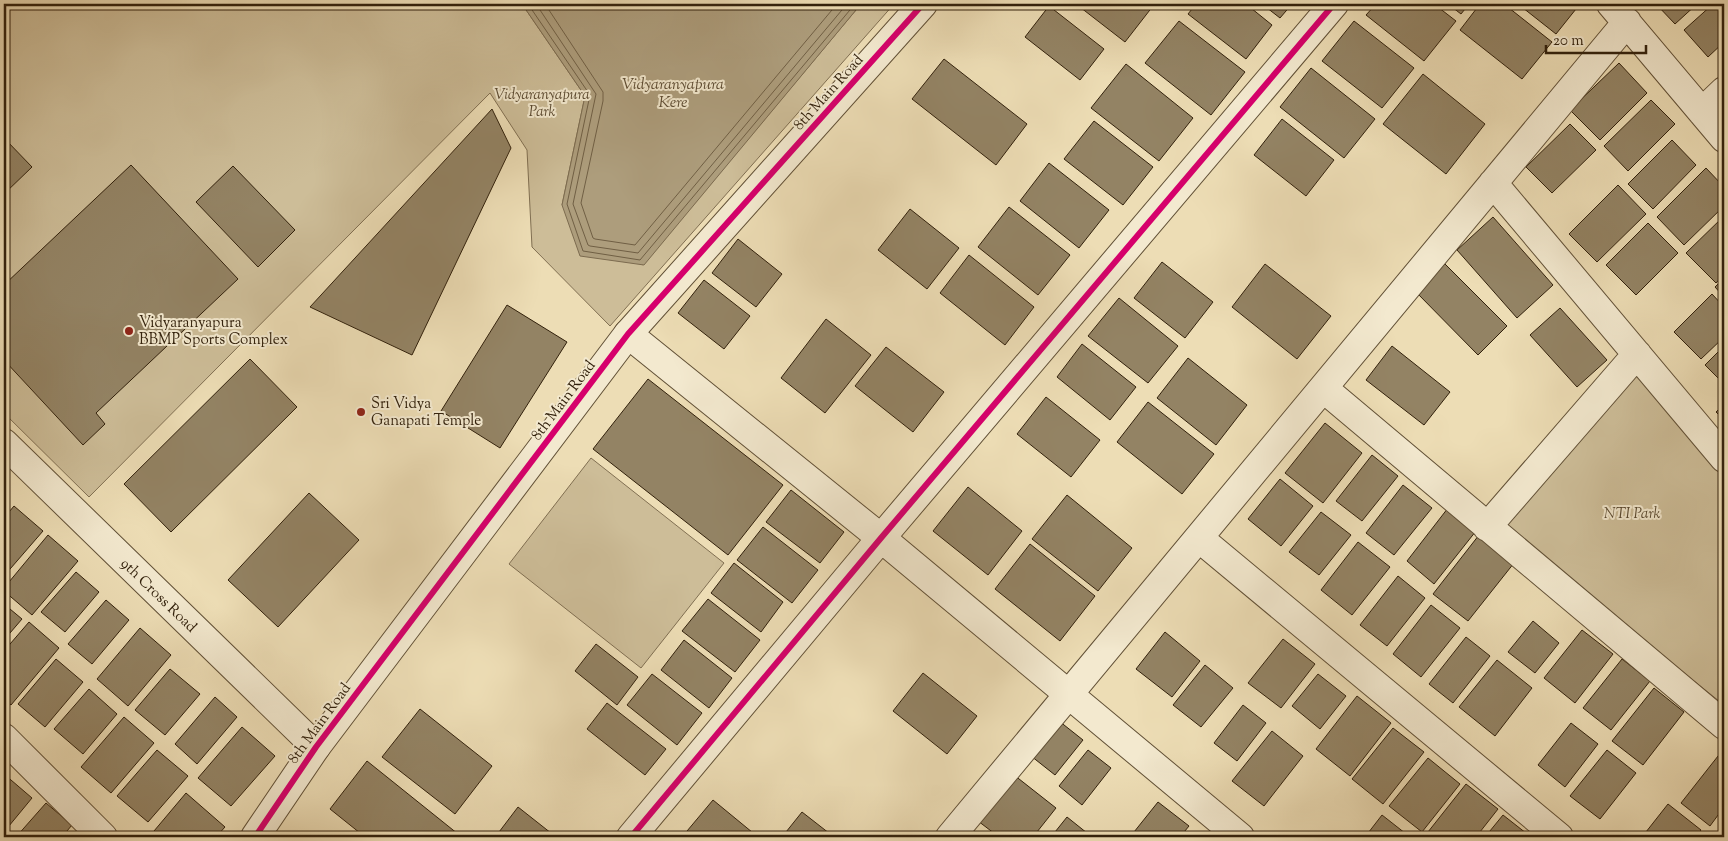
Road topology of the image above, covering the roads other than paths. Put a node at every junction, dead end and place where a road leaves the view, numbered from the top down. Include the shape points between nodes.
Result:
1 (923, 4) edge
2 (1334, 4) edge
3 (1619, 13) edge
4 (1724, 90) edge
5 (1702, 112) junction
6 (1724, 138) edge
7 (1493, 183) junction
8 (628, 334) junction
9 (1637, 354) junction
10 (1323, 388) junction
11 (4, 443) edge
12 (1724, 458) edge
13 (1487, 527) junction
14 (881, 538) junction
15 (1198, 538) junction
16 (1067, 694) junction
17 (1724, 725) edge
18 (4, 738) edge
19 (316, 747) junction
20 (103, 837) edge
21 (255, 837) edge
22 (631, 837) edge
23 (950, 837) edge
24 (1240, 837) edge
25 (1559, 837) edge

1 - 8 street, 8th Main Road
2 - 14 street
3 - 5 street
3 - 7 street
4 - 5 street
5 - 6 street
7 - 9 street
7 - 10 street
8 - 14 street
8 - 19 street, 8th Main Road
9 - 12 street
9 - 13 street
10 - 13 street
10 - 15 street
11 - 19 street, 9th Cross Road
13 - 17 street
14 - 16 street
14 - 22 street
15 - 16 street
15 - 25 street
16 - 23 street
16 - 24 street
18 - 20 street
19 - 21 street, 8th Main Road

